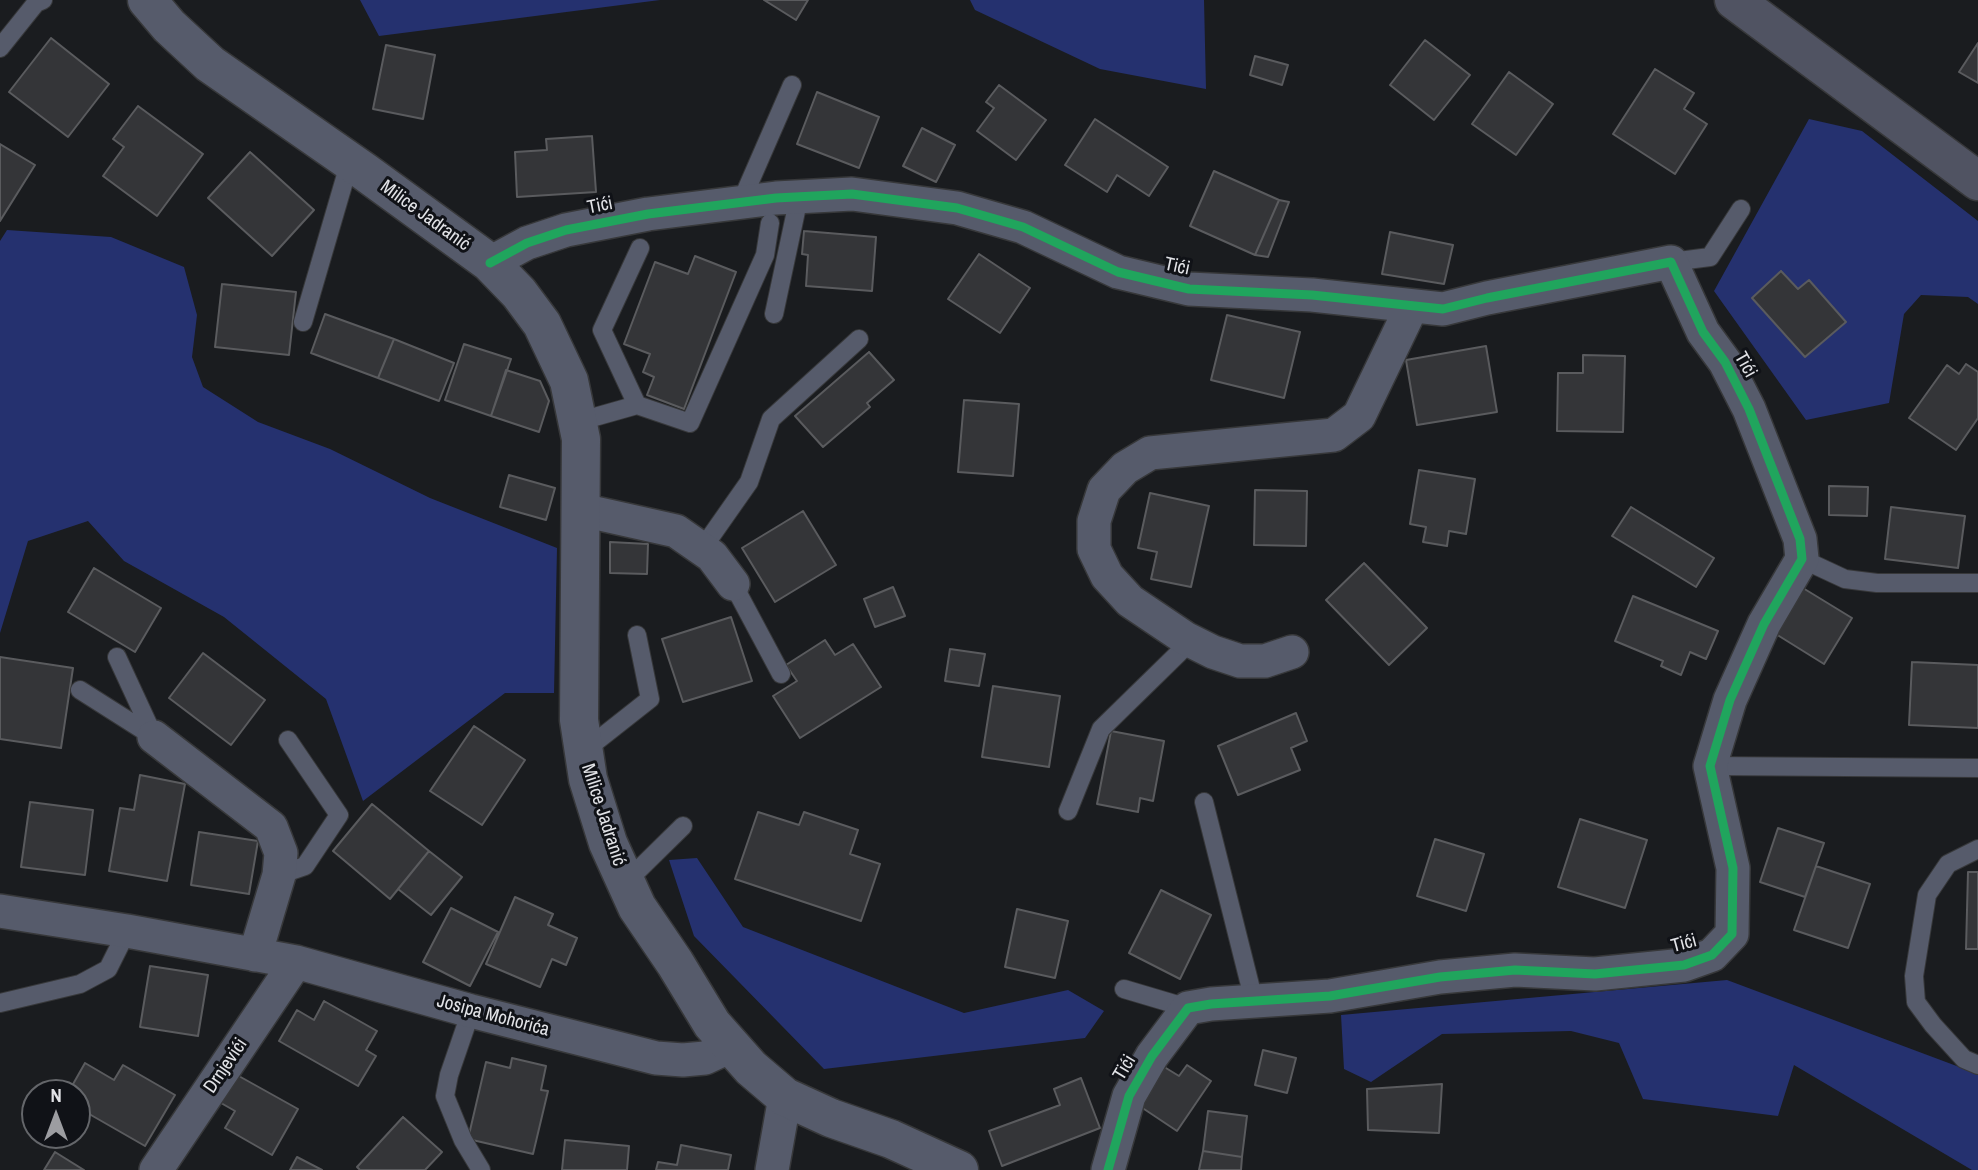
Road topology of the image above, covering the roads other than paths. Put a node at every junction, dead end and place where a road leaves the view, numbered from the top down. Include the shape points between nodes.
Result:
1 (43, 0) edge
2 (148, 0) edge
3 (1734, 0) edge
4 (0, 48) edge
5 (792, 85) dead end
6 (349, 161) junction
7 (1978, 181) edge
8 (799, 197) junction
9 (741, 202) junction
10 (1741, 209) dead end
11 (770, 223) dead end
12 (640, 248) dead end
13 (1671, 262) junction
14 (490, 263) junction
15 (1412, 306) junction
16 (774, 314) dead end
17 (303, 322) dead end
18 (859, 339) dead end
19 (637, 405) junction
20 (577, 422) junction
21 (582, 510) junction
22 (702, 549) junction
23 (1802, 559) junction
24 (1978, 583) edge
25 (733, 584) joint
26 (637, 635) dead end
27 (1191, 641) junction
28 (1292, 652) dead end
29 (117, 657) dead end
30 (781, 674) dead end
31 (80, 690) dead end
32 (154, 737) junction
33 (288, 740) dead end
34 (584, 751) junction
35 (1710, 766) junction
36 (1978, 768) edge
37 (1204, 802) dead end
38 (1068, 810) dead end
39 (683, 826) dead end
40 (1978, 849) edge
41 (279, 875) junction
42 (626, 882) junction
43 (0, 911) edge
44 (127, 930) junction
45 (255, 955) junction
46 (296, 962) junction
47 (1124, 989) dead end
48 (1254, 1001) junction
49 (0, 1003) edge
50 (1188, 1008) junction
51 (471, 1011) junction
52 (731, 1046) junction
53 (1978, 1065) edge
54 (785, 1097) junction
55 (156, 1170) edge
56 (481, 1170) edge
57 (772, 1170) edge
58 (959, 1170) edge
59 (1108, 1170) edge

1 - 4 lane
2 - 6 street, Milice Jadranić via 210,64
3 - 7 main road
5 - 9 lane
6 - 14 street, Milice Jadranić
6 - 17 lane
8 - 9 street, Tići
8 - 15 street, Tići via 852,194 957,208 1023,227 1118,272 1189,289
8 - 16 lane
9 - 14 street, Tići via 566,230 527,243
10 - 13 lane via 1710,257
11 - 19 lane via 765,256 690,423
12 - 19 lane via 602,330
13 - 15 street, Tići via 1443,309
13 - 23 street, Tići via 1703,332 1725,362 1749,410 1800,540
14 - 20 street, Milice Jadranić via 542,324 569,381
15 - 27 street via 1359,416 1334,435 1150,453 1125,468 1104,490 1094,521 1094,549 1107,576 1130,601
18 - 22 lane via 771,419 749,482
19 - 20 lane
20 - 21 street, Milice Jadranić
21 - 22 street via 677,531
21 - 34 street, Milice Jadranić via 578,651
22 - 25 street
23 - 24 lane via 1846,579 1866,582
23 - 35 street via 1764,624 1736,687
25 - 30 lane
26 - 34 lane via 650,699
27 - 28 street via 1240,661 1265,661
27 - 38 lane via 1101,729
29 - 32 lane
31 - 32 lane
32 - 41 street via 271,827 281,853
33 - 41 lane via 339,815 305,866
34 - 42 street, Milice Jadranić via 608,843
35 - 36 lane
35 - 48 street, Tići via 1733,868 1732,934 1712,954 1684,965 1594,974 1515,970 1440,977 1330,996
37 - 48 lane
39 - 42 lane
40 - 53 lane via 1948,864 1927,895 1914,976 1916,1002 1964,1059
41 - 45 street
42 - 52 street, Milice Jadranić via 637,907
43 - 44 street, Josipa Mohorića
44 - 45 street, Josipa Mohorića
44 - 49 lane via 108,969 80,984
45 - 46 street, Josipa Mohorića
46 - 51 street, Josipa Mohorića
46 - 55 street, Drnjevići
47 - 50 lane
48 - 50 street, Tići
50 - 59 street, Tići via 1129,1096
51 - 52 street, Josipa Mohorića via 656,1058 705,1058
51 - 56 lane via 445,1096
52 - 54 street, Milice Jadranić
54 - 57 street
54 - 58 street, Milice Jadranić

